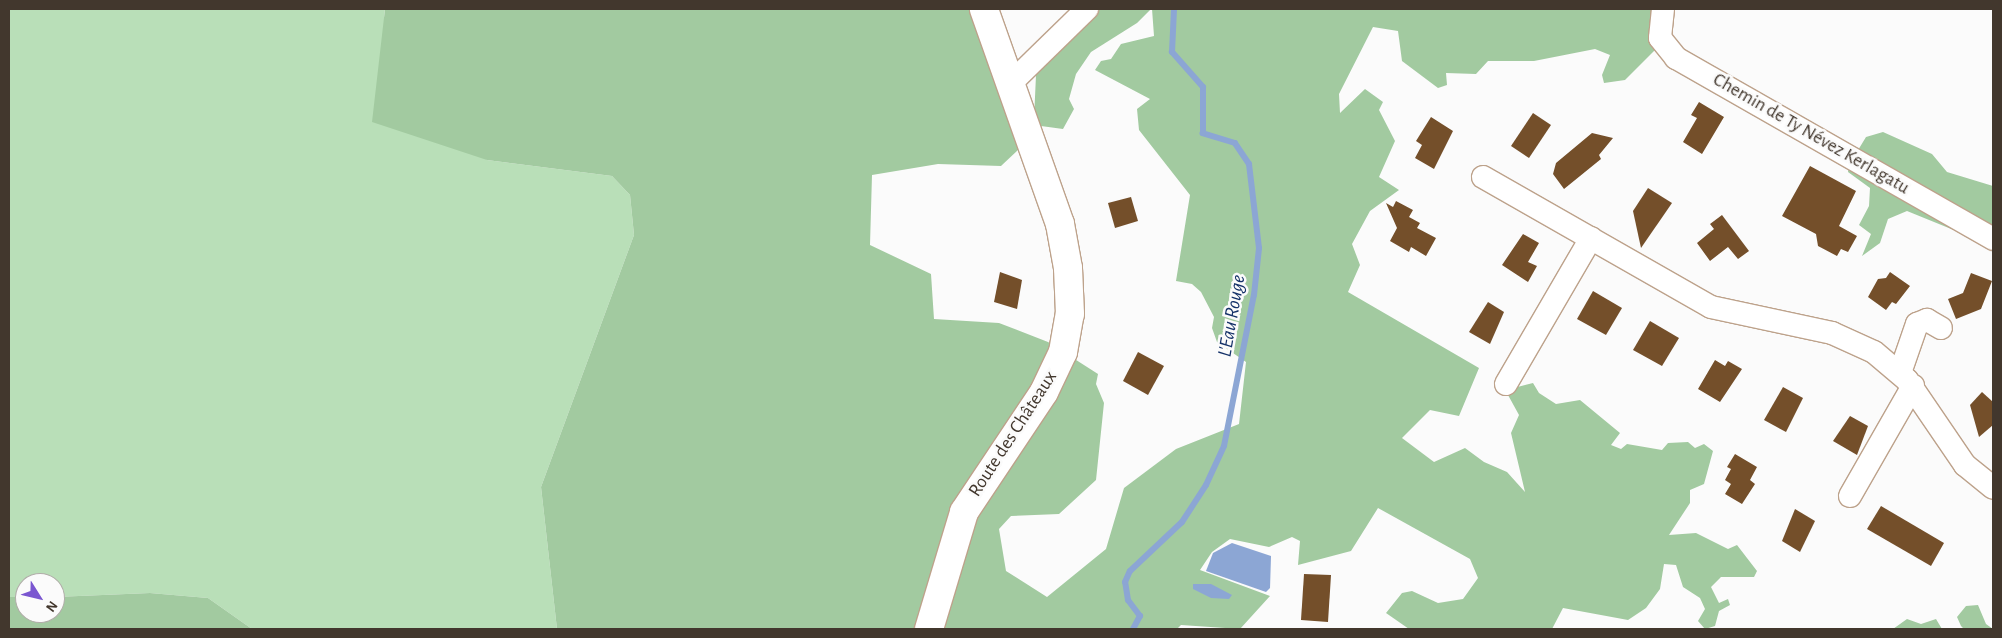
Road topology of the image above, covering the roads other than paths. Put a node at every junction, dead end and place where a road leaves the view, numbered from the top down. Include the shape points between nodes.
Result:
1 (984, 9) edge
2 (1087, 9) edge
3 (1663, 9) edge
4 (1009, 84) junction
5 (1483, 177) dead end
6 (1591, 238) junction
7 (1993, 239) edge
8 (1941, 328) dead end
9 (1907, 379) junction
10 (1506, 384) dead end
11 (1993, 488) edge
12 (1850, 496) dead end
13 (929, 629) edge

1 - 4 street, Route des Châteaux
2 - 4 street
3 - 7 street, Chemin de Ty Névez Kerlagatu via 1660,38 1676,58
4 - 13 street, Route des Châteaux via 1060,224 1070,287 1068,326 1060,362 1044,392 964,512
5 - 6 street
6 - 9 street via 1711,307 1847,338
6 - 10 street
8 - 9 street via 1927,320 1917,324 1910,338
9 - 11 street via 1965,465
9 - 12 street

